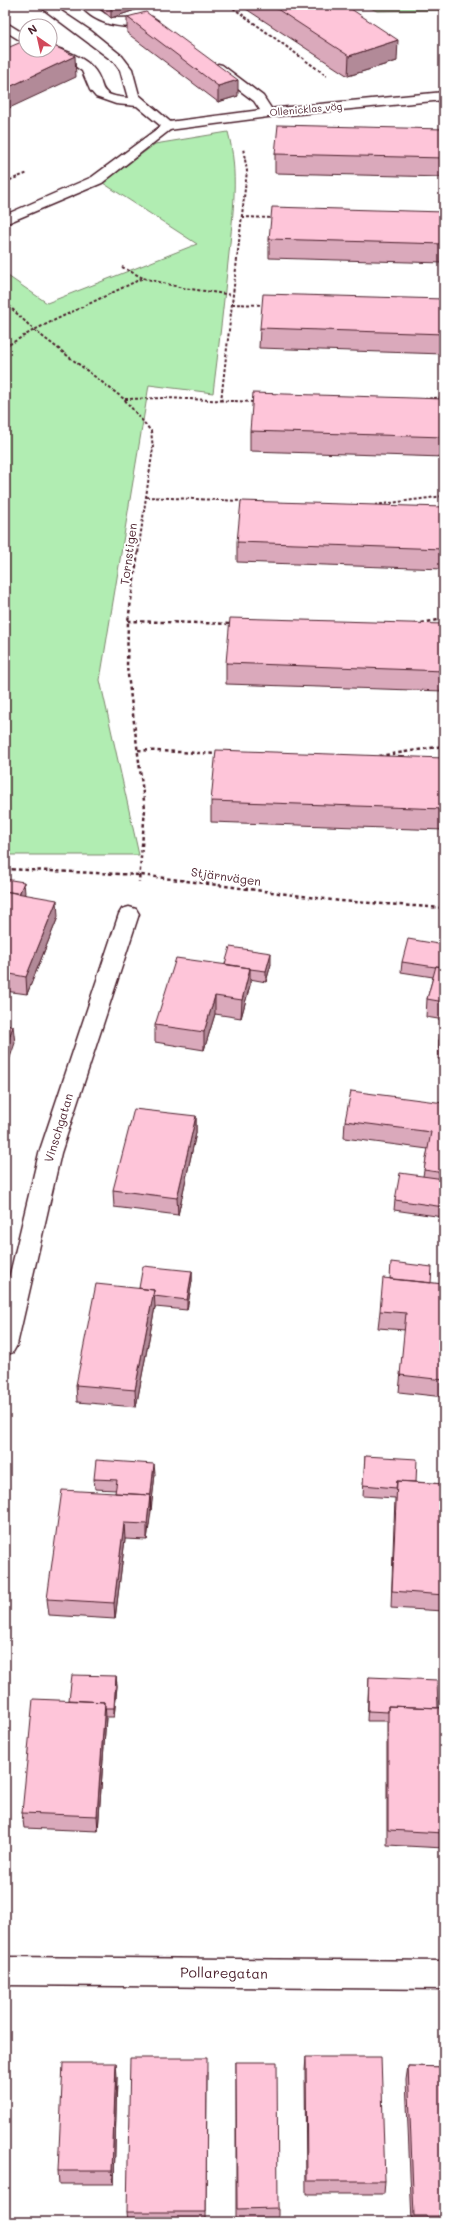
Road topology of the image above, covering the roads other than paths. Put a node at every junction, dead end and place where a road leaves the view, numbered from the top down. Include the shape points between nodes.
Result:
1 (44, 5) edge
2 (86, 5) edge
3 (5, 26) edge
4 (162, 26) edge
5 (18, 35) edge
6 (58, 54) edge
7 (210, 62) edge
8 (444, 96) edge
9 (140, 102) junction
10 (268, 113) junction
11 (169, 126) junction
12 (5, 220) edge
13 (129, 914) dead end
14 (5, 1345) edge
15 (5, 1971) edge
16 (444, 1976) edge

1 - 9 lane via 118,59 126,69 133,96
2 - 4 lane via 103,19 114,23 156,21
3 - 5 lane
6 - 9 lane via 84,66 90,72 96,90 103,95 113,99
7 - 10 lane via 259,99
8 - 10 street, Ollenicklas vög
9 - 11 lane
10 - 11 street, Ollenicklas vög
11 - 12 lane via 97,180
13 - 14 street, Vinschgatan via 50,1153
15 - 16 street, Pollaregatan

